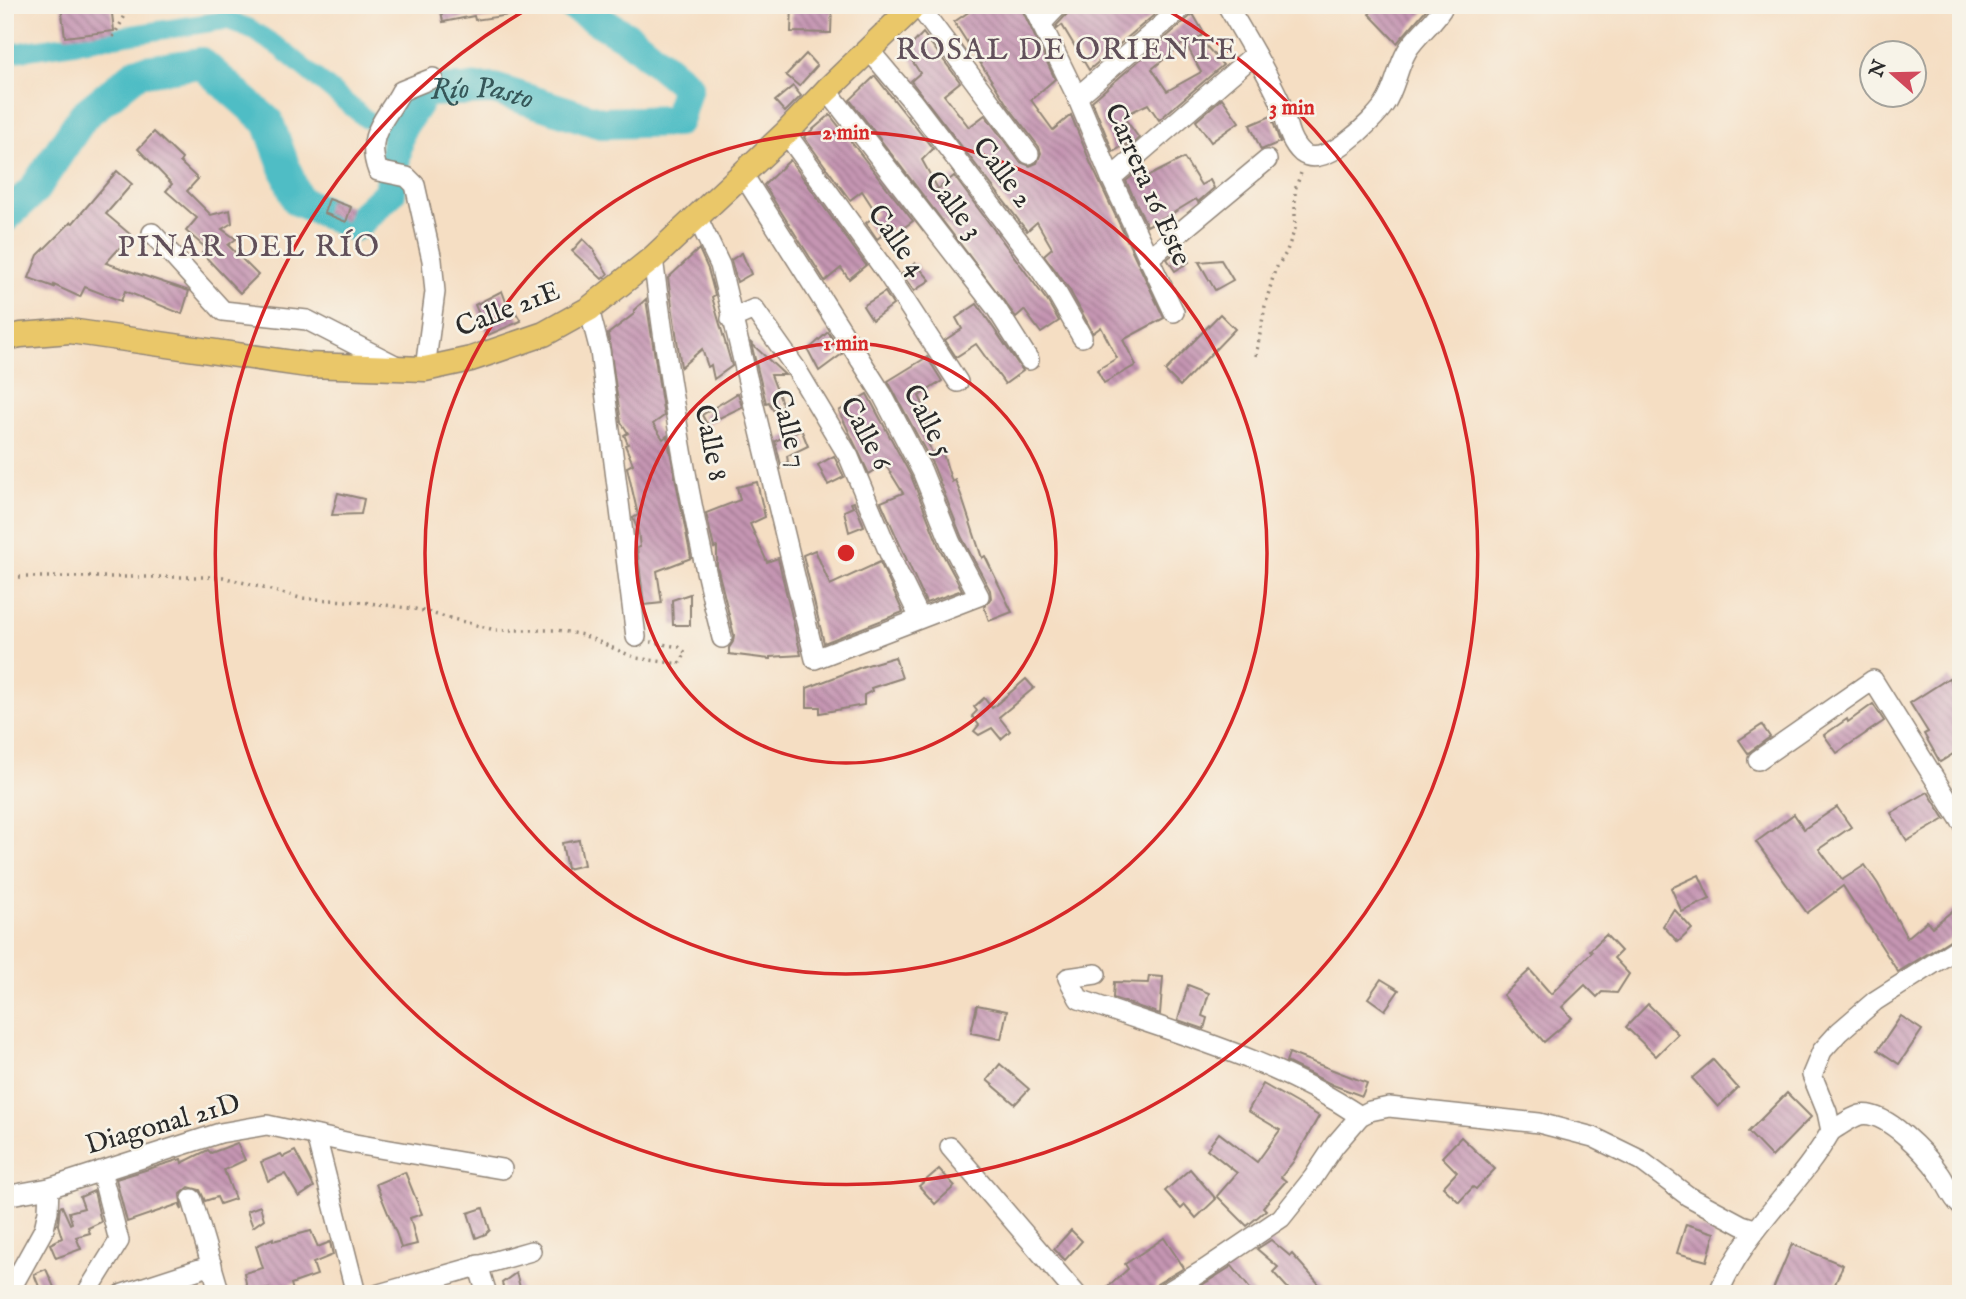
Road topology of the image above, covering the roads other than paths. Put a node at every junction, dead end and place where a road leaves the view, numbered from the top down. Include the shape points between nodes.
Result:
1 (916, 5) edge
2 (1032, 5) edge
3 (1059, 5) edge
4 (1185, 5) edge
5 (1227, 5) edge
6 (1444, 5) edge
7 (1041, 24) junction
8 (869, 50) junction
9 (1255, 54) junction
10 (433, 78) dead end
11 (827, 90) junction
12 (1077, 97) junction
13 (786, 134) junction
14 (1029, 154) dead end
15 (1267, 160) dead end
16 (742, 173) junction
17 (1111, 178) junction
18 (697, 216) junction
19 (152, 233) dead end
20 (653, 258) junction
21 (1148, 259) junction
22 (589, 309) junction
23 (1174, 312) dead end
24 (731, 319) junction
25 (1082, 337) dead end
26 (5, 338) edge
27 (1029, 360) dead end
28 (413, 369) junction
29 (958, 382) dead end
30 (920, 618) junction
31 (636, 637) road end
32 (722, 638) dead end
33 (1758, 760) dead end
34 (1961, 821) edge
35 (1961, 946) edge
36 (1096, 974) dead end
37 (1360, 1116) junction
38 (1831, 1131) junction
39 (316, 1136) junction
40 (950, 1147) dead end
41 (502, 1169) dead end
42 (101, 1171) junction
43 (50, 1188) junction
44 (5, 1196) edge
45 (192, 1199) dead end
46 (1961, 1206) edge
47 (1755, 1229) junction
48 (531, 1251) dead end
49 (212, 1265) junction
50 (478, 1265) junction
51 (8, 1294) edge
52 (86, 1294) edge
53 (123, 1294) edge
54 (220, 1294) edge
55 (356, 1294) edge
56 (379, 1294) edge
57 (486, 1294) edge
58 (1076, 1294) edge
59 (1164, 1294) edge
60 (1718, 1294) edge

1 - 8 main road, Calle 21E
1 - 14 street
2 - 7 street, Carrera 16 Este
3 - 7 street
4 - 12 street
5 - 9 street
6 - 9 street via 1408,50 1385,104 1362,130 1317,158 1291,140 1280,102
7 - 12 street, Carrera 16 Este
8 - 11 main road, Calle 21E
8 - 25 street, Calle 2 via 1040,269
9 - 17 street
10 - 28 street via 401,91 377,126 373,159 378,171 407,177 415,185 432,260 435,292
11 - 13 main road, Calle 21E
11 - 27 street, Calle 3 via 996,308
12 - 17 street, Carrera 16 Este
13 - 16 main road, Calle 21E
13 - 29 street, Calle 4 via 889,276
15 - 21 street
16 - 18 main road, Calle 21E
16 - 30 street, Calle 5 via 882,394 979,596
17 - 21 street, Carrera 16 Este
18 - 20 main road, Calle 21E
18 - 24 street, Calle 7 via 720,265
19 - 28 street via 223,311 307,320
20 - 22 main road, Calle 21E
20 - 32 street, Calle 8 via 668,376
21 - 23 street, Carrera 16 Este
22 - 28 main road, Calle 21E via 544,334 471,359
22 - 31 street via 600,351
24 - 30 street, Calle 6 via 754,309 795,367 849,457
24 - 30 street, Calle 7 via 815,659
26 - 28 main road, Calle 21E via 70,331 307,365
33 - 34 street via 1873,680
35 - 38 street via 1875,1001 1822,1051 1812,1075
36 - 37 street via 1068,978 1079,999 1241,1055
37 - 47 street via 1389,1107 1539,1123 1593,1137 1640,1160 1688,1196
37 - 59 street via 1281,1219
38 - 46 street via 1858,1116 1882,1118 1940,1173
38 - 47 street
39 - 41 street, Diagonal 21D
39 - 42 street, Diagonal 21D via 252,1126
39 - 55 street
40 - 58 street
42 - 43 street, Diagonal 21D
42 - 52 street via 119,1241
43 - 44 street, Diagonal 21D
43 - 51 street via 44,1229
45 - 49 street
47 - 60 street
48 - 50 street
49 - 53 street
49 - 54 street
50 - 56 street
50 - 57 street

